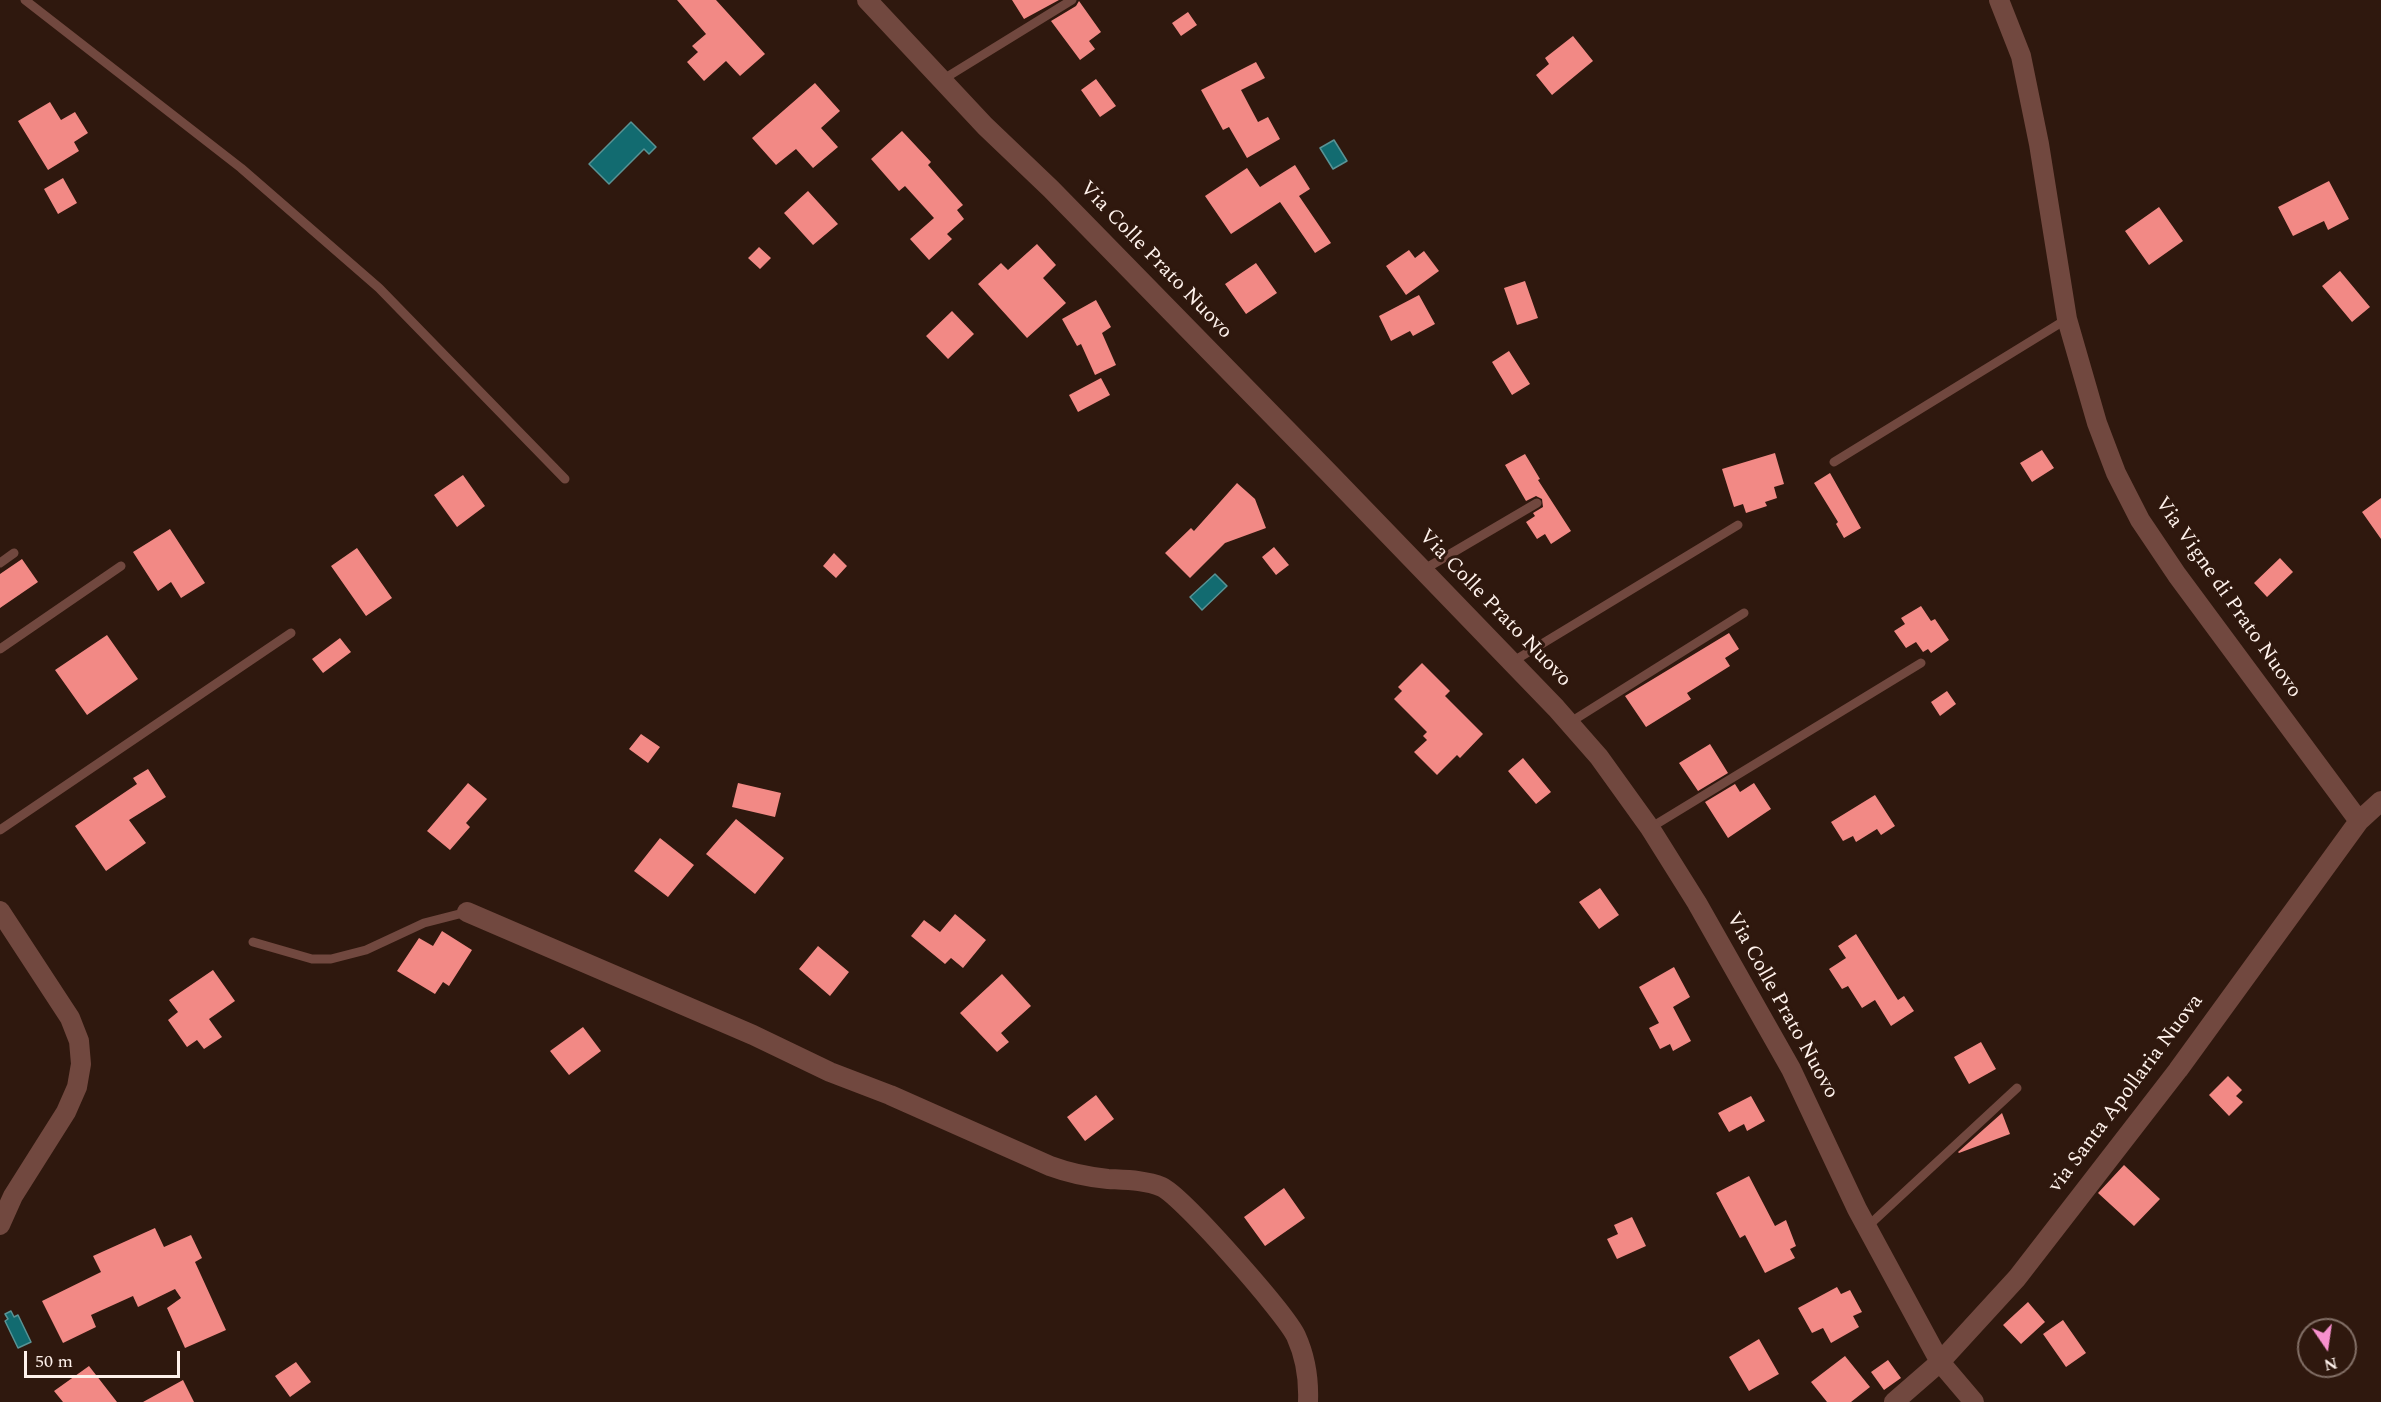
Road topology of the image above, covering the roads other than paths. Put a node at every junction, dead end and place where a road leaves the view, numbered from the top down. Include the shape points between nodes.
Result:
1 (25, 0) edge
2 (867, 0) edge
3 (1072, 0) edge
4 (1999, 0) edge
5 (942, 80) junction
6 (2067, 319) junction
7 (1834, 462) dead end
8 (565, 479) dead end
9 (1537, 503) dead end
10 (1738, 525) dead end
11 (14, 552) dead end
12 (0, 563) edge
13 (121, 566) dead end
14 (1423, 571) junction
15 (1744, 613) dead end
16 (291, 633) dead end
17 (0, 649) edge
18 (1511, 662) junction
19 (1922, 663) dead end
20 (1569, 723) junction
21 (2381, 801) edge
22 (2359, 821) junction
23 (1650, 828) junction
24 (0, 830) edge
25 (0, 911) edge
26 (467, 912) joint
27 (253, 942) dead end
28 (2017, 1088) dead end
29 (0, 1225) edge
30 (1867, 1227) junction
31 (1940, 1362) junction
32 (1308, 1402) edge
33 (1894, 1402) edge
34 (1974, 1402) edge

1 - 8 lane via 241,168 379,288
2 - 5 street, Via Colle Prato Nuovo
3 - 5 lane
4 - 6 street, Via Vigne di Prato Nuovo via 2021,56
5 - 14 street, Via Colle Prato Nuovo
6 - 7 lane
6 - 22 street, Via Vigne di Prato Nuovo via 2097,423 2140,520 2176,575
9 - 14 lane
10 - 18 lane
11 - 12 lane
13 - 17 lane
14 - 18 street, Via Colle Prato Nuovo
15 - 20 lane
16 - 24 lane
18 - 20 street, Via Colle Prato Nuovo
19 - 23 lane
20 - 23 street, Via Colle Prato Nuovo
21 - 22 street, via Santa Apollaria Nuova
22 - 31 street, via Santa Apollaria Nuova via 2178,1070 2039,1250
23 - 30 street, Via Colle Prato Nuovo via 1791,1069
25 - 29 street via 70,1018 79,1041 81,1064 77,1087 66,1112 22,1180
26 - 27 lane via 424,923 366,950 331,959 312,959
26 - 32 street via 1050,1166 1165,1189 1208,1230 1288,1323 1307,1367
28 - 30 lane
30 - 31 street, Via Colle Prato Nuovo
31 - 33 street, via Santa Apollaria Nuova
31 - 34 street, Via Colle Prato Nuovo

